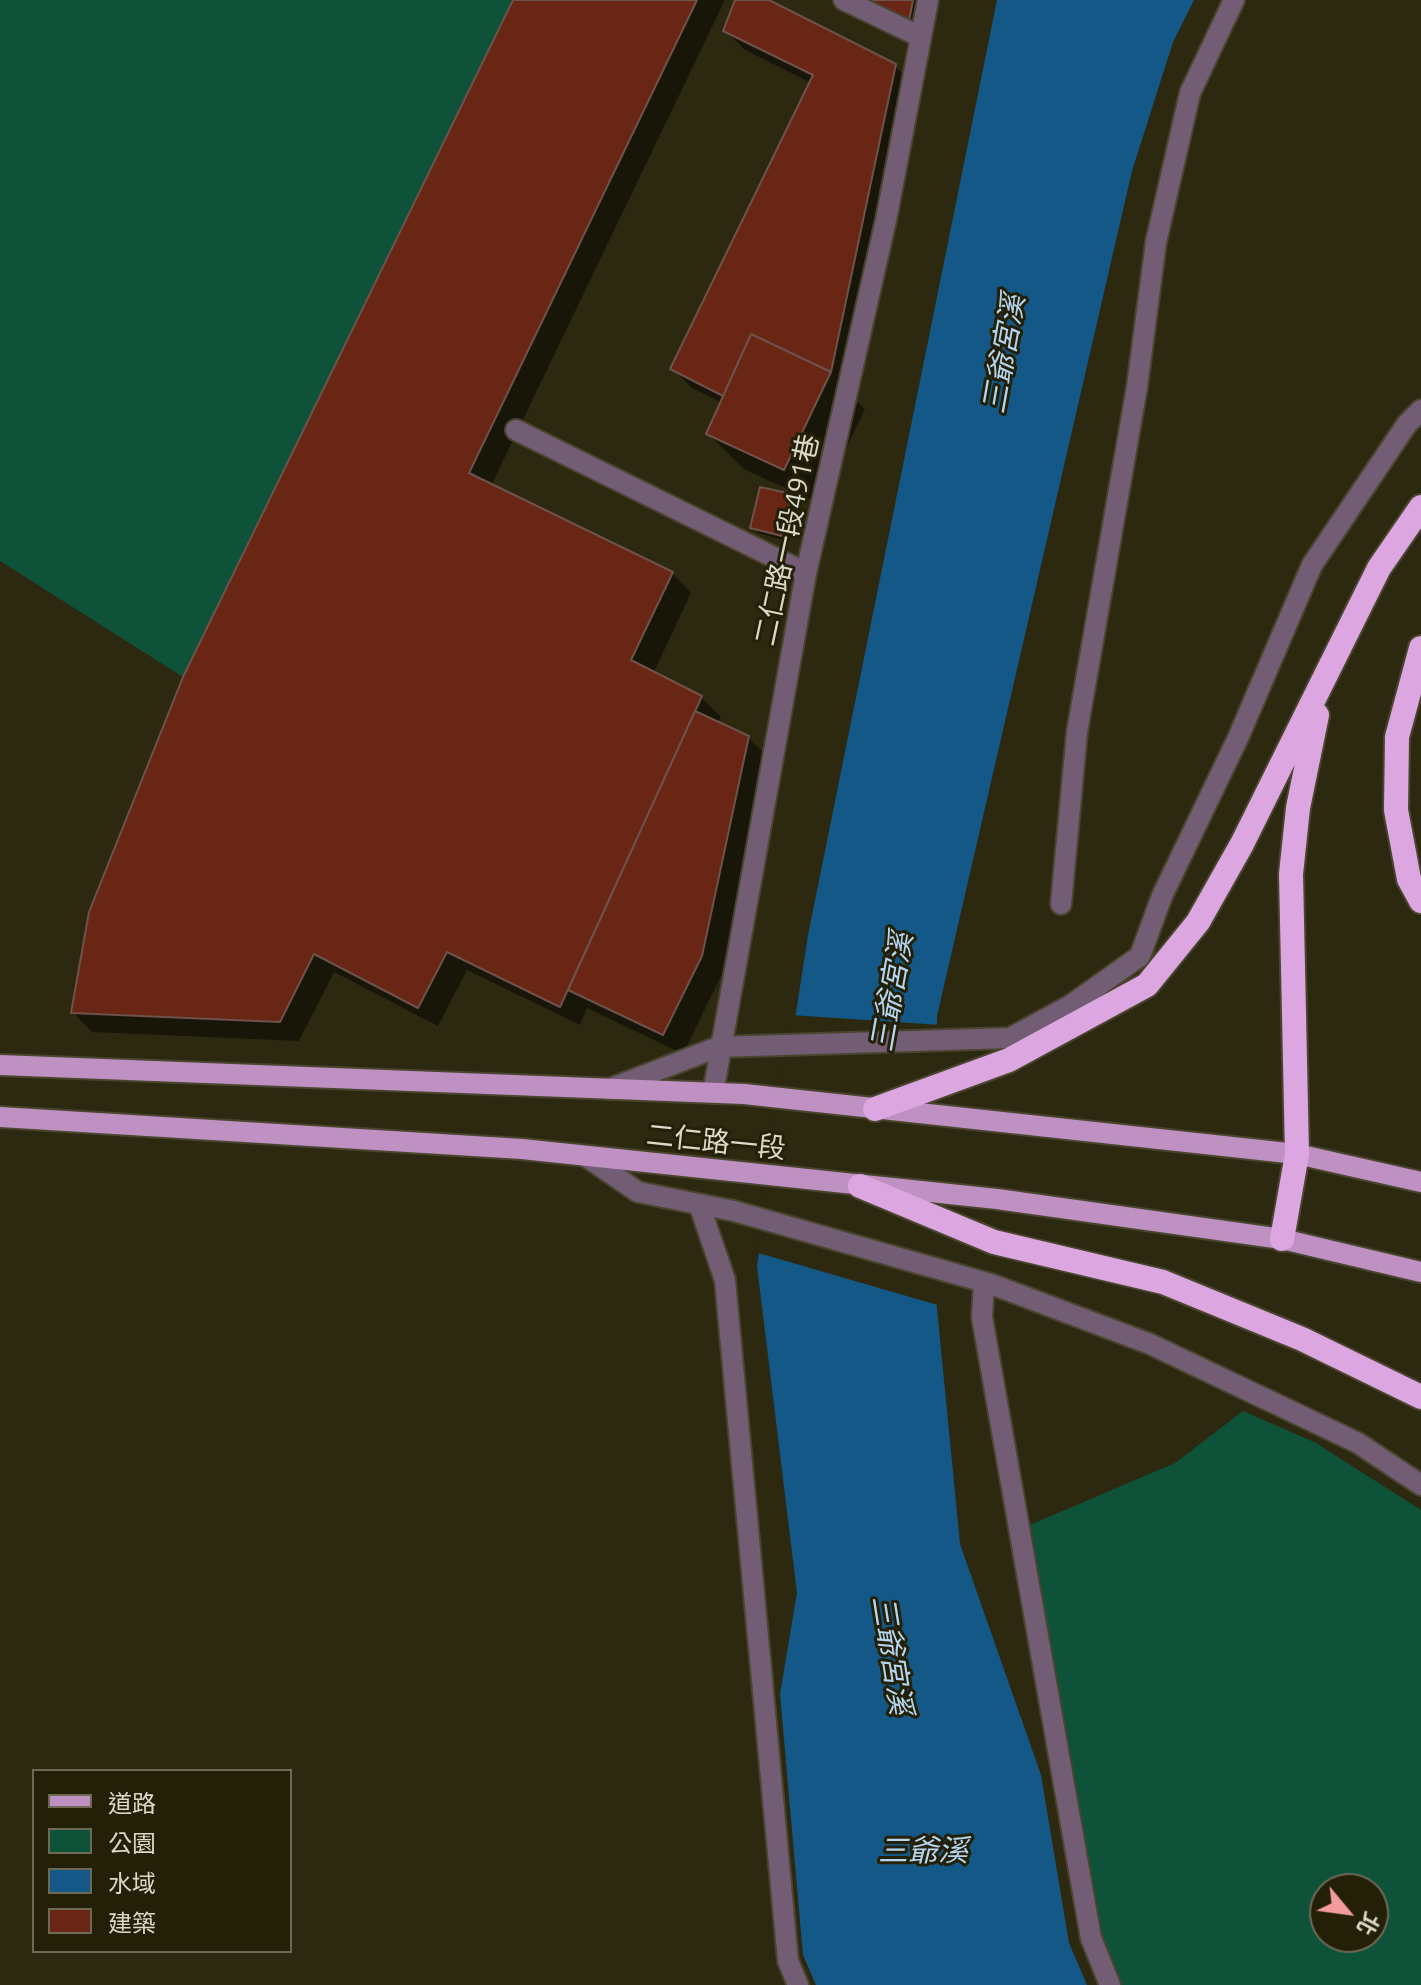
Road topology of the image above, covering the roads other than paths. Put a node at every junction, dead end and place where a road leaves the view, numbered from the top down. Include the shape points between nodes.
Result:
1 (844, 0) edge
2 (928, 0) edge
3 (1234, 0) edge
4 (921, 37) junction
5 (1421, 410) edge
6 (516, 430) dead end
7 (1421, 507) edge
8 (806, 573) junction
9 (1421, 648) edge
10 (1329, 670) junction
11 (1421, 901) edge
12 (1061, 904) dead end
13 (718, 1047) junction
14 (1009, 1049) junction
15 (0, 1065) edge
16 (609, 1089) junction
17 (713, 1093) junction
18 (875, 1109) junction
19 (0, 1117) edge
20 (1297, 1154) junction
21 (587, 1157) junction
22 (1421, 1182) edge
23 (860, 1186) junction
24 (699, 1204) junction
25 (1282, 1239) junction
26 (1421, 1272) edge
27 (988, 1283) junction
28 (1421, 1397) edge
29 (1421, 1485) edge
30 (798, 1985) edge
31 (1110, 1985) edge

1 - 4 street
2 - 4 street, 二仁路一段491巷
3 - 12 street via 1190,93 1156,242 1137,387 1077,732
4 - 8 street, 二仁路一段491巷 via 886,220
5 - 14 street via 1312,565 1238,738 1162,896 1140,956
6 - 8 street
7 - 10 highway via 1379,568
8 - 13 street, 二仁路一段491巷
9 - 11 highway via 1397,737 1396,810 1409,879
10 - 14 highway via 1213,896 1156,975 1102,1011
10 - 20 highway via 1298,808 1291,874
13 - 14 street
13 - 16 street
13 - 17 street, 二仁路一段491巷
14 - 18 highway
15 - 16 main road, 二仁路一段
16 - 17 main road, 二仁路一段
17 - 18 main road, 二仁路一段
18 - 20 main road, 二仁路一段
19 - 21 main road, 二仁路一段
20 - 22 main road, 二仁路一段
20 - 25 highway
21 - 23 main road, 二仁路一段
21 - 24 street via 638,1192
23 - 25 main road, 二仁路一段 via 997,1199
23 - 28 highway via 994,1242 1163,1282 1302,1339
24 - 27 street
24 - 30 street via 725,1280 788,1961
25 - 26 main road, 二仁路一段
27 - 29 street via 1150,1344 1358,1443
27 - 31 street via 982,1317 1091,1938

